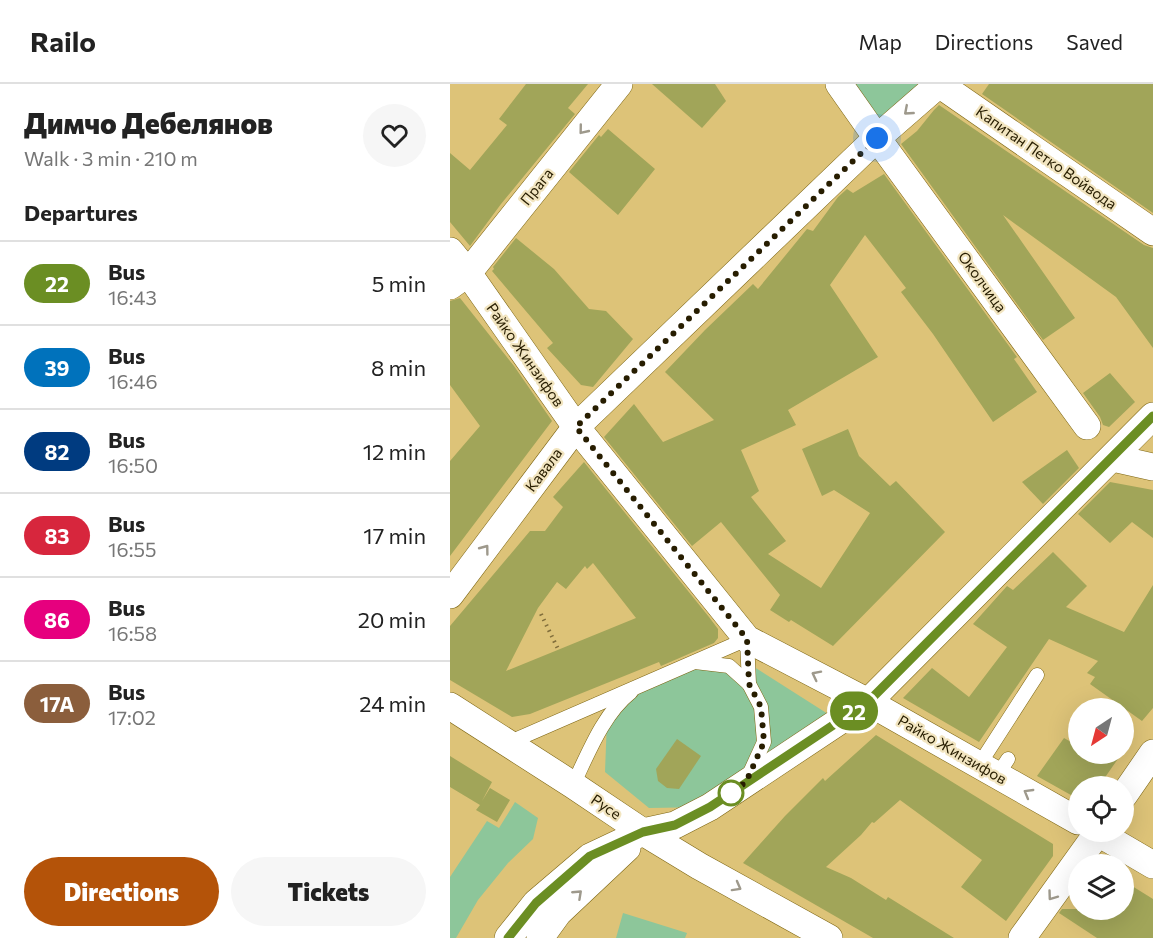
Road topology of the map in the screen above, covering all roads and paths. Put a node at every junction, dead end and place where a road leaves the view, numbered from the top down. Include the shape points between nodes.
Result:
1 (619, 84) edge
2 (839, 84) edge
3 (939, 84) edge
4 (877, 138) junction
5 (1153, 232) edge
6 (450, 251) edge
7 (459, 280) edge
8 (1153, 416) edge
9 (1087, 426) dead end
10 (576, 427) junction
11 (1113, 458) junction
12 (1153, 467) edge
13 (450, 596) edge
14 (541, 614) dead end
15 (747, 639) junction
16 (558, 649) dead end
17 (694, 662) junction
18 (1037, 675) dead end
19 (749, 684) junction
20 (637, 687) junction
21 (868, 702) junction
22 (450, 706) edge
23 (508, 742) junction
24 (1153, 753) edge
25 (995, 766) junction
26 (1134, 781) edge
27 (746, 782) junction
28 (573, 785) junction
29 (1068, 813) edge
30 (643, 832) junction
31 (1085, 842) edge
32 (1115, 842) edge
33 (1153, 865) edge
34 (508, 938) edge
35 (540, 938) edge
36 (829, 938) edge
37 (1022, 938) edge

1 -> 7 street, Прага
2 - 4 street, Околчица
3 -> 4 street, Кавала
3 - 5 street, Капитан Петко Войвода
4 - 9 street, Околчица
4 - 10 street, Кавала
6 - 7 street, Райко Жинзифов
7 - 10 street, Райко Жинзифов
8 - 11 street
13 -> 10 street, Кавала
10 - 15 street, Райко Жинзифов
11 - 12 street
11 - 21 street
14 - 16 path
15 - 17 lane
15 - 19 lane
21 -> 15 street, Райко Жинзифов
17 - 19 lane via 729,666
17 - 20 lane
18 - 25 lane
19 - 27 lane via 761,707 764,742
20 - 23 lane
20 - 28 lane via 607,719
21 - 25 street, Райко Жинзифов
21 - 27 street
22 - 23 street, Русе
23 - 28 street, Русе
24 - 26 street
29 -> 25 street, Райко Жинзифов
27 - 30 street via 675,825
28 - 30 street, Русе
30 - 34 street via 590,856 536,903
35 -> 30 street via 558,912
30 -> 36 street, Русе
31 -> 37 street
32 - 33 street, Райко Жинзифов

